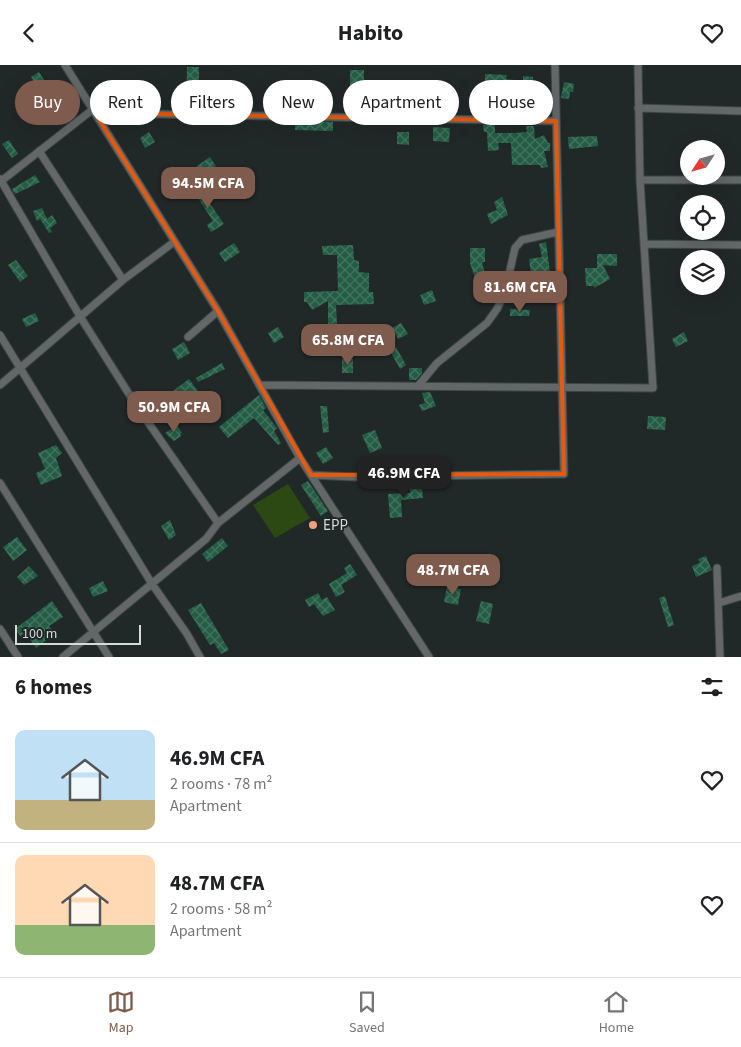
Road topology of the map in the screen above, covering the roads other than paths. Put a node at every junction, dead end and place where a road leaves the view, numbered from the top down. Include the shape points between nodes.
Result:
1 (65, 65) edge
2 (555, 65) edge
3 (638, 65) edge
4 (90, 106) edge
5 (638, 108) junction
6 (741, 111) edge
7 (161, 112) edge
8 (90, 113) edge
9 (556, 121) junction
10 (102, 125) edge
11 (39, 151) junction
12 (640, 180) junction
13 (741, 180) edge
14 (0, 181) edge
15 (558, 232) junction
16 (174, 242) junction
17 (645, 244) junction
18 (741, 245) edge
19 (123, 280) junction
20 (218, 311) junction
21 (81, 318) junction
22 (0, 335) edge
23 (188, 337) dead end
24 (19, 368) junction
25 (0, 385) edge
26 (259, 385) junction
27 (418, 386) junction
28 (563, 388) junction
29 (300, 458) junction
30 (311, 475) junction
31 (0, 483) edge
32 (218, 523) junction
33 (717, 568) dead end
34 (152, 584) junction
35 (741, 596) edge
36 (719, 603) junction
37 (0, 629) edge
38 (93, 631) junction
39 (18, 657) edge
40 (62, 657) edge
41 (109, 657) edge
42 (200, 657) edge
43 (429, 657) edge
44 (720, 657) edge

1 - 4 street
2 - 9 street
3 - 5 street
5 - 6 street
5 - 12 street
7 - 9 street
8 - 11 street
9 - 15 street
10 - 16 street
11 - 14 street
11 - 19 street
12 - 13 street
12 - 17 street
14 - 21 street
15 - 27 street via 522,239 515,248 498,309 487,323 437,363
15 - 28 street
16 - 19 street
16 - 20 street
17 - 18 street
17 - 28 street via 653,388
19 - 21 street
20 - 23 street
20 - 26 street
21 - 24 street
21 - 32 street via 134,402
22 - 24 street
24 - 25 street
24 - 34 street
26 - 27 street
26 - 29 street
27 - 28 street
28 - 30 street via 564,474
29 - 30 street
29 - 32 street
30 - 43 street
31 - 38 street
32 - 34 street via 206,539
33 - 36 street
34 - 38 street
34 - 42 street
35 - 36 street
36 - 44 street
37 - 39 street
38 - 40 street
38 - 41 street

